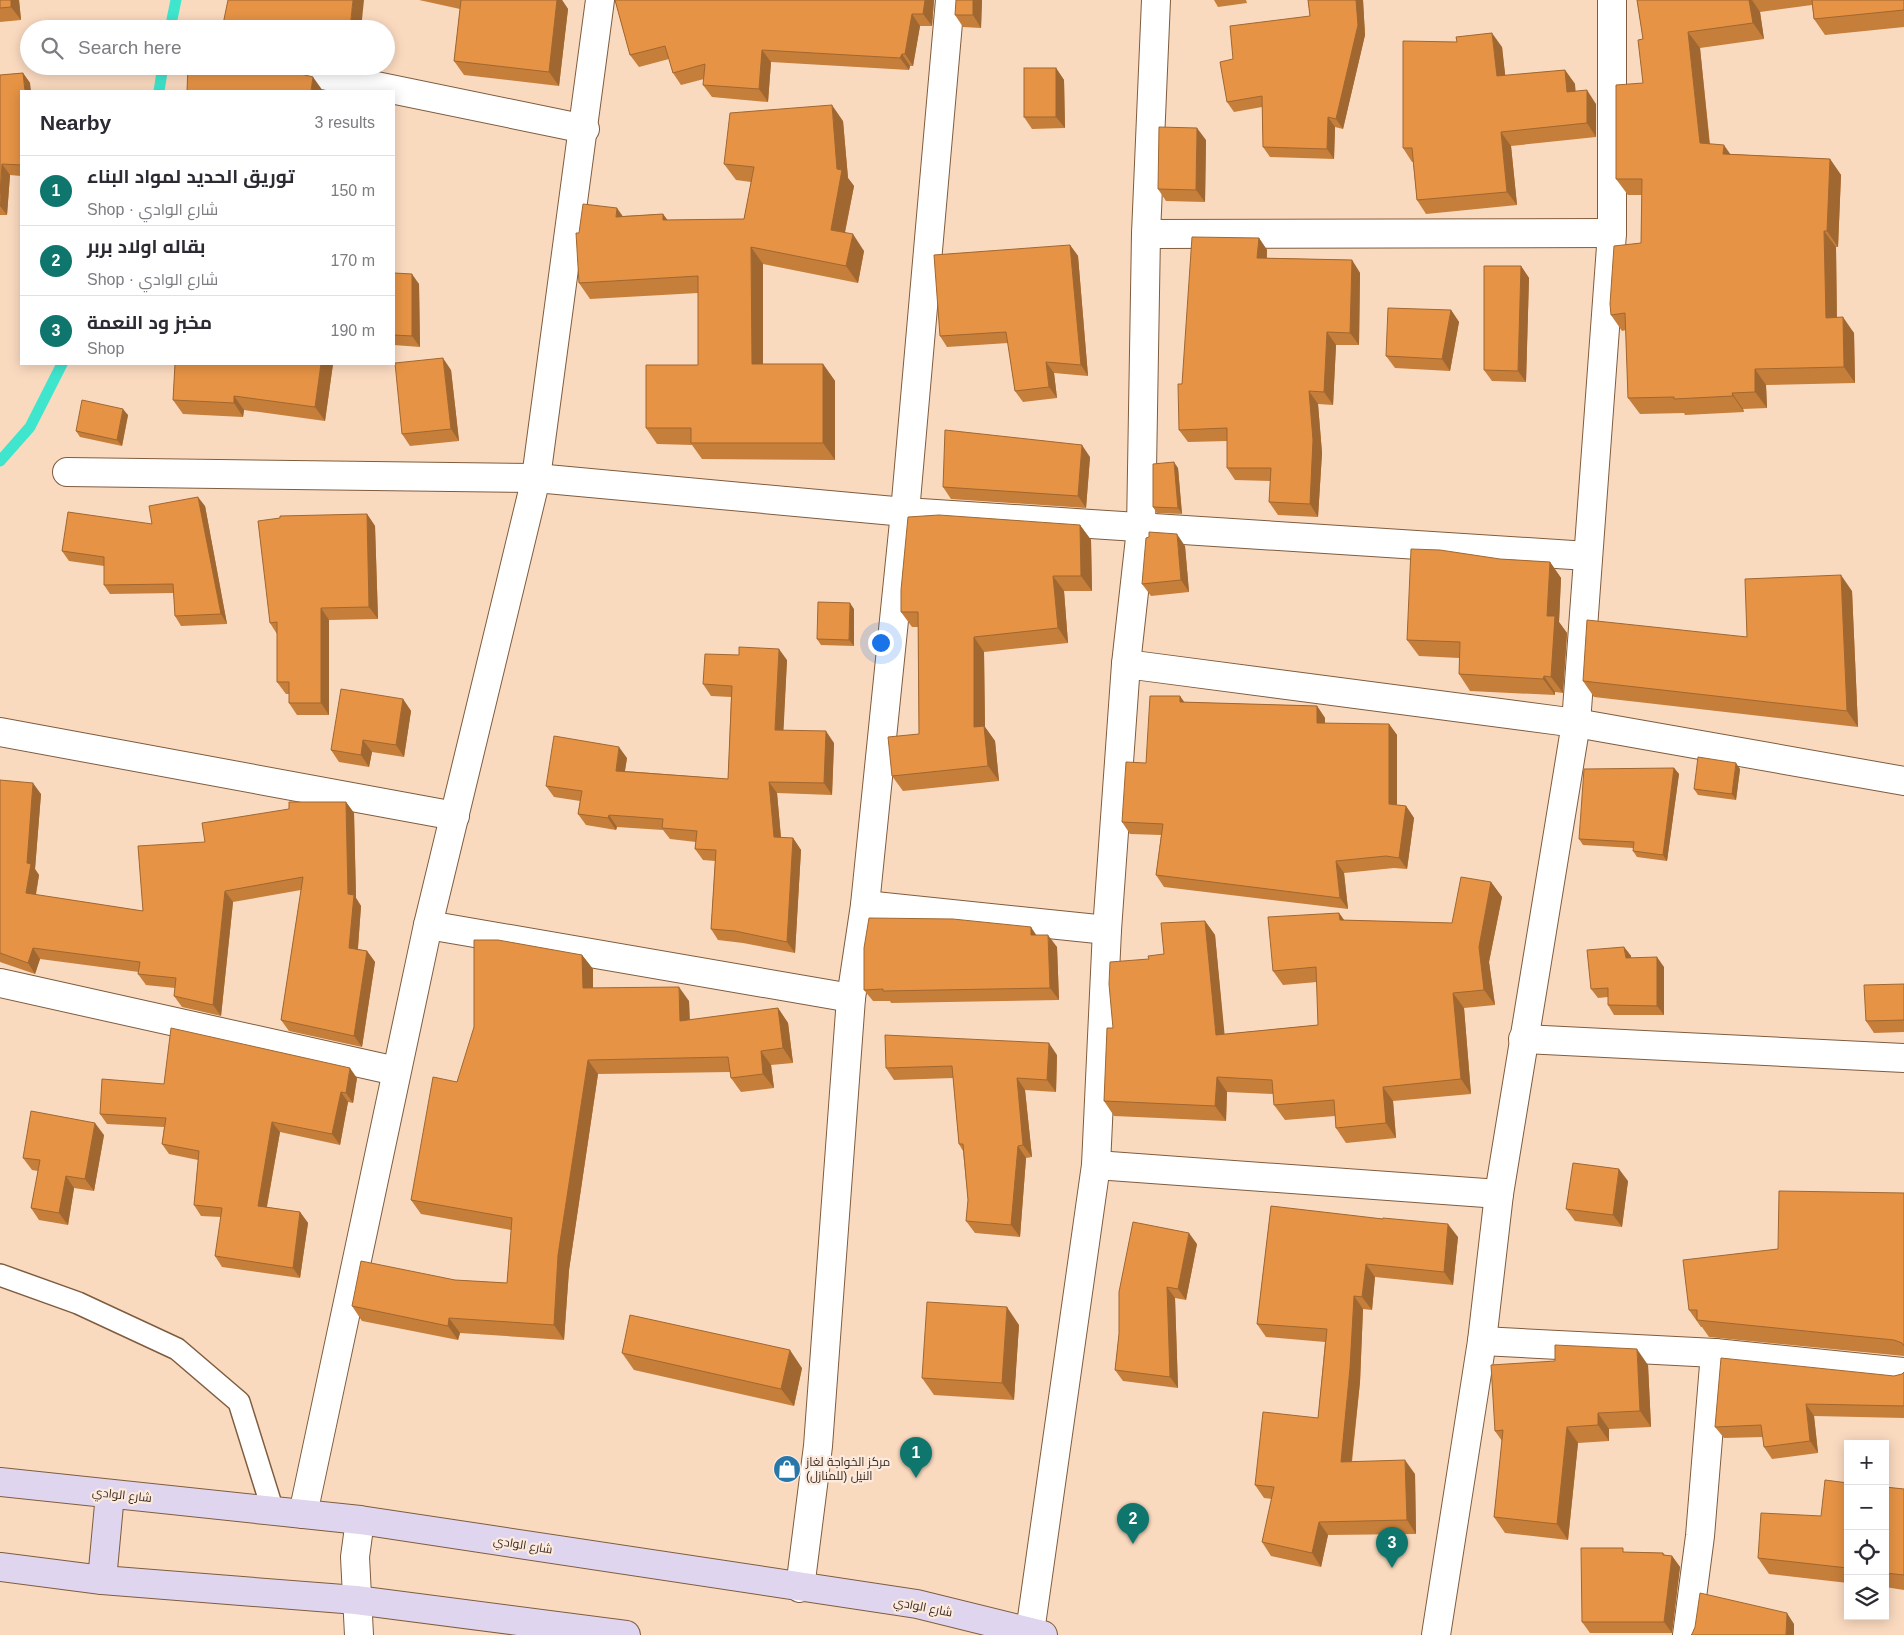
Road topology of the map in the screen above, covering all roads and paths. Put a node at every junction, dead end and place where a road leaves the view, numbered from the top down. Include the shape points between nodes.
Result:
1 (600, 0) edge
2 (950, 0) edge
3 (1156, 0) edge
4 (1612, 0) edge
5 (323, 75) edge
6 (585, 129) junction
7 (1612, 232) junction
8 (1146, 234) junction
9 (67, 472) dead end
10 (536, 478) junction
11 (905, 512) junction
12 (1141, 529) junction
13 (1588, 556) junction
14 (1126, 664) junction
15 (1576, 723) junction
16 (0, 732) edge
17 (1904, 781) edge
18 (454, 816) junction
19 (865, 906) junction
20 (428, 925) junction
21 (1107, 930) junction
22 (0, 983) edge
23 (851, 998) junction
24 (1523, 1039) junction
25 (1904, 1058) edge
26 (396, 1071) junction
27 (1096, 1165) junction
28 (1499, 1194) junction
29 (0, 1275) edge
30 (1482, 1341) junction
31 (1715, 1353) junction
32 (1904, 1372) edge
33 (0, 1482) edge
34 (110, 1494) junction
35 (273, 1511) junction
36 (303, 1514) junction
37 (360, 1520) junction
38 (0, 1567) edge
39 (102, 1580) junction
40 (800, 1588) junction
41 (356, 1600) junction
42 (1036, 1634) edge
43 (359, 1635) edge
44 (626, 1635) edge
45 (1436, 1635) edge
46 (1687, 1635) edge

1 - 6 street
2 - 11 street
3 - 8 street
4 - 7 street
5 - 6 street
6 - 10 street
7 - 8 street
7 - 13 street
8 - 12 street
9 - 10 street
10 - 11 street
10 - 18 street
11 - 12 street
11 - 19 street
12 - 13 street
12 - 14 street
13 - 15 street
14 - 15 street
14 - 21 street
15 - 17 street
15 - 24 street
16 - 18 street
18 - 20 street
19 - 21 street
19 - 23 street
20 - 23 street
20 - 26 street
21 - 27 street
22 - 26 street
23 - 40 street via 818,1446
24 - 25 street
24 - 28 street
26 - 36 street
27 - 28 street
27 - 42 street
28 - 30 street
29 - 35 lane via 78,1303 177,1349 239,1402
30 - 31 street
30 - 45 street
31 - 32 street
31 - 46 street via 1700,1536
33 - 34 main road, شارع الوادي
34 - 35 main road, شارع الوادي
34 - 39 main road
35 - 36 main road, شارع الوادي
36 - 37 main road, شارع الوادي
37 - 40 main road, شارع الوادي
37 - 41 street via 354,1556
38 - 39 main road
39 - 41 main road
40 - 42 main road, شارع الوادي via 918,1604
41 - 43 street
41 - 44 main road

